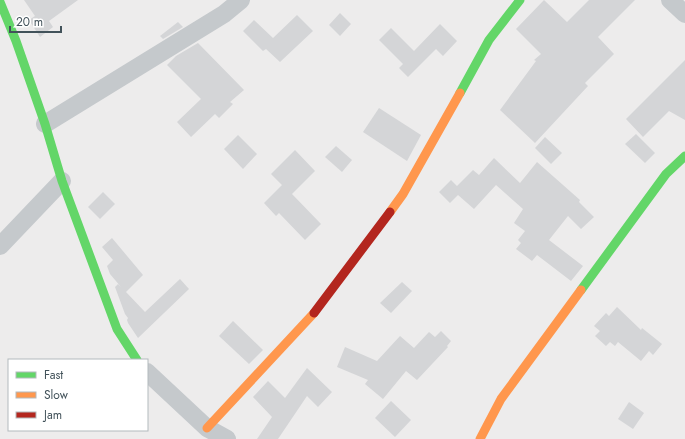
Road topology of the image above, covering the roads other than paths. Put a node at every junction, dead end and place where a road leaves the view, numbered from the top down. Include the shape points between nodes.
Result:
1 (242, 0) edge
2 (520, 0) edge
3 (670, 0) edge
4 (0, 2) edge
5 (685, 14) edge
6 (46, 124) junction
7 (685, 156) edge
8 (62, 181) junction
9 (0, 246) edge
10 (136, 359) edge
11 (148, 373) edge
12 (207, 428) junction
13 (227, 439) edge
14 (480, 439) edge

1 - 6 street via 224,14
2 - 12 street via 489,40 403,194 323,303
3 - 5 street
4 - 6 street
6 - 8 street
7 - 14 street via 666,174 501,398
8 - 9 street
8 - 10 street via 117,329
11 - 12 street
12 - 13 street

